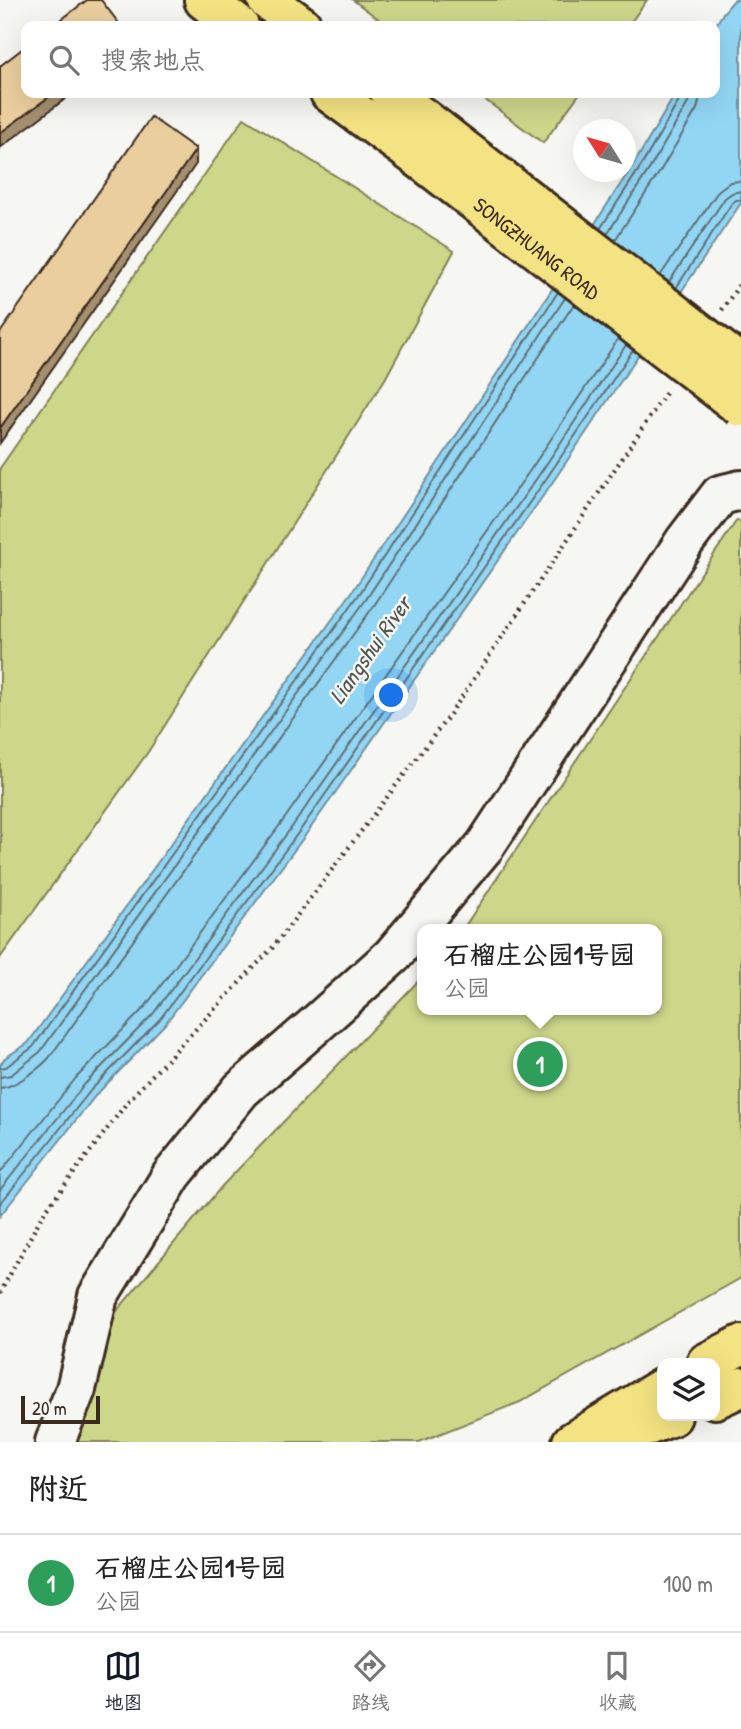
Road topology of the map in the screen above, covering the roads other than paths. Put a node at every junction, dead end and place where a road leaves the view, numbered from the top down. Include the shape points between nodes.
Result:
1 (204, 0) edge
2 (267, 0) edge
3 (232, 21) edge
4 (295, 21) edge
5 (340, 98) edge
6 (394, 98) edge
7 (430, 145) junction
8 (741, 365) edge
9 (741, 407) edge
10 (741, 490) edge
11 (419, 924) edge
12 (417, 926) edge
13 (741, 1345) edge
14 (716, 1358) edge
15 (741, 1387) edge
16 (657, 1391) edge
17 (720, 1397) edge
18 (660, 1421) edge
19 (55, 1442) edge
20 (572, 1442) edge
21 (607, 1442) edge

1 - 3 main road
2 - 4 main road
5 - 7 main road, SONGZHUANG ROAD
6 - 7 main road, SONGZHUANG ROAD
7 - 8 main road, SONGZHUANG ROAD, bridge
7 - 9 main road, SONGZHUANG ROAD, bridge
10 - 11 street via 720,495 685,541 485,846
12 - 19 street via 392,956 241,1090 172,1175 98,1296 76,1389
13 - 14 main road
15 - 17 main road
16 - 20 main road
18 - 21 main road

